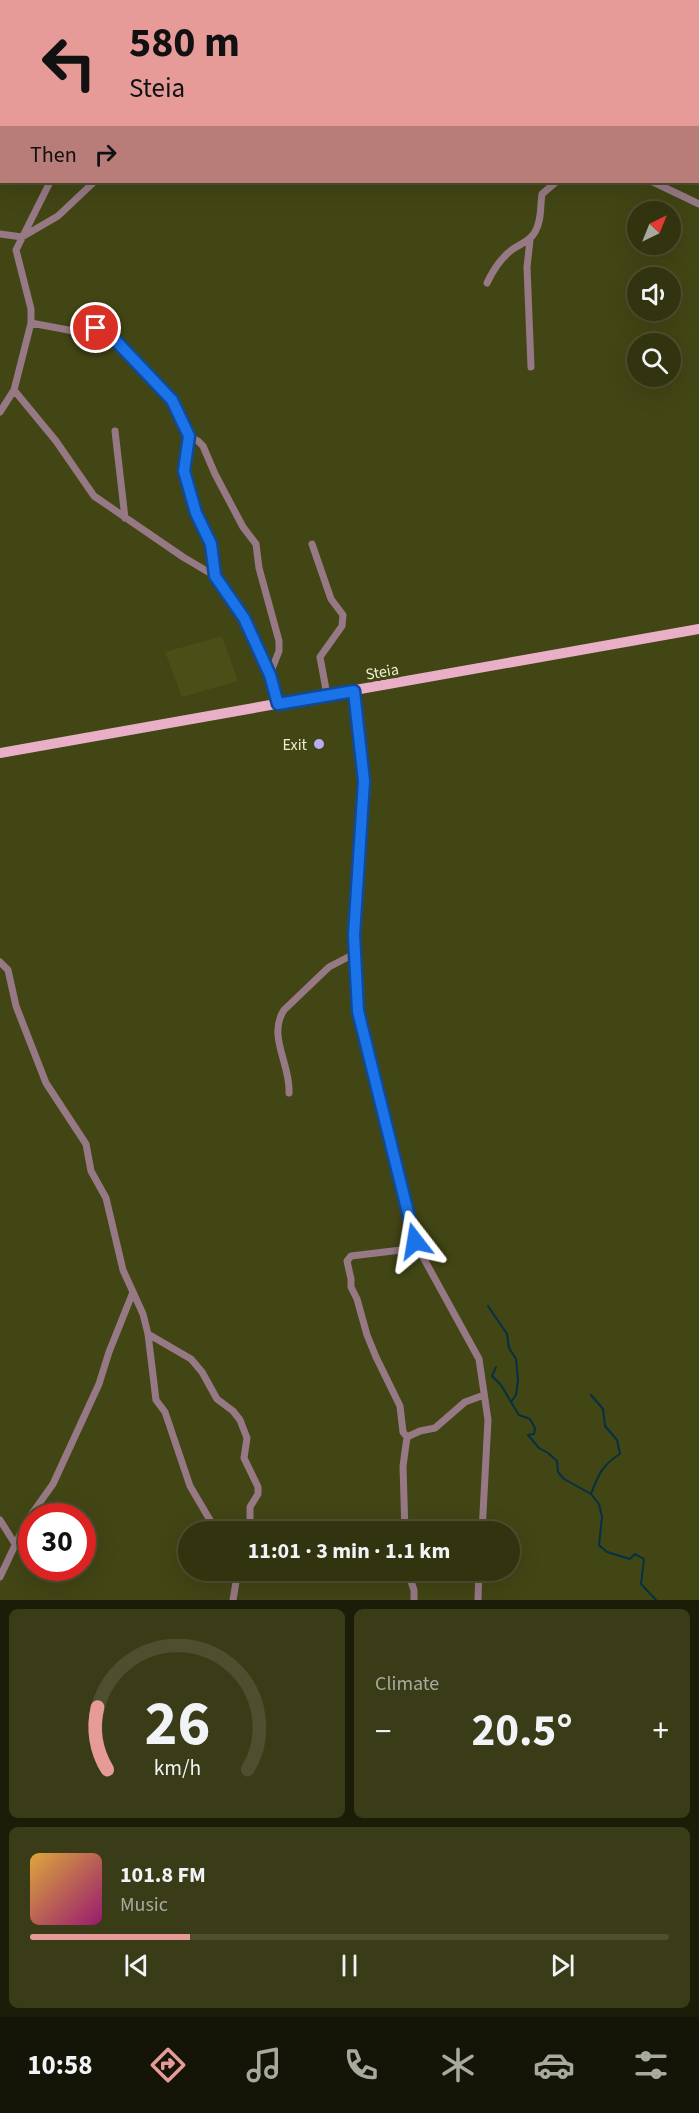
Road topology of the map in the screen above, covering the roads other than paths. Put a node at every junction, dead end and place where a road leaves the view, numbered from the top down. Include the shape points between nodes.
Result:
1 (49, 183) edge
2 (93, 183) edge
3 (555, 183) edge
4 (655, 183) edge
5 (699, 204) edge
6 (0, 234) edge
7 (22, 237) junction
8 (530, 240) junction
9 (487, 283) dead end
10 (31, 323) junction
11 (531, 367) dead end
12 (14, 390) junction
13 (0, 412) edge
14 (115, 431) dead end
15 (189, 436) junction
16 (125, 518) junction
17 (312, 544) dead end
18 (215, 576) junction
19 (699, 629) edge
20 (270, 675) junction
21 (354, 691) junction
22 (327, 695) junction
23 (278, 704) junction
24 (0, 753) edge
25 (354, 954) junction
26 (0, 962) edge
27 (289, 1093) dead end
28 (418, 1248) junction
29 (133, 1292) junction
30 (148, 1334) junction
31 (484, 1395) junction
32 (407, 1437) junction
33 (0, 1520) edge
34 (211, 1521) edge
35 (250, 1521) edge
36 (405, 1521) edge
37 (483, 1521) edge
38 (15, 1544) junction
39 (0, 1577) edge
40 (411, 1581) edge
41 (479, 1581) edge
42 (236, 1582) edge
43 (233, 1600) edge
44 (414, 1600) edge
45 (478, 1600) edge

1 - 7 street
2 - 7 street via 58,216
3 - 8 street via 542,194 539,224
4 - 5 street
6 - 7 street
7 - 10 street via 15,254 31,304
8 - 9 street via 506,256
8 - 11 street via 527,267
10 - 12 street
10 - 15 street via 79,332 96,328 117,342 172,400
12 - 13 street
12 - 16 street via 57,441 89,491
14 - 16 street
15 - 18 street via 184,471 196,513 211,544
15 - 20 street via 201,443 243,527 256,544 279,641
16 - 18 street
17 - 22 street via 344,621 320,657
18 - 20 street via 244,618
19 - 21 main road, Steia
20 - 23 street
21 - 22 main road, Steia
21 - 25 street via 364,781
22 - 23 main road, Steia
23 - 24 main road, Steia
25 - 27 street via 329,967 279,1018
25 - 28 street via 360,1022
26 - 29 street via 8,970 16,1006 46,1083 86,1144 90,1167 106,1198 121,1266
28 - 31 street via 476,1349
28 - 32 street via 351,1256 347,1261 351,1287 373,1350 400,1406
29 - 30 street
29 - 38 street via 99,1384 54,1484 30,1514
30 - 34 street via 156,1400 165,1412 190,1486
30 - 35 street via 190,1359 217,1398 240,1420 247,1438 244,1458 258,1487 250,1507
31 - 32 street via 465,1402 435,1428
31 - 37 street via 488,1420
32 - 36 street via 403,1466
33 - 38 street
38 - 39 street
40 - 44 street
41 - 45 street
42 - 43 street

